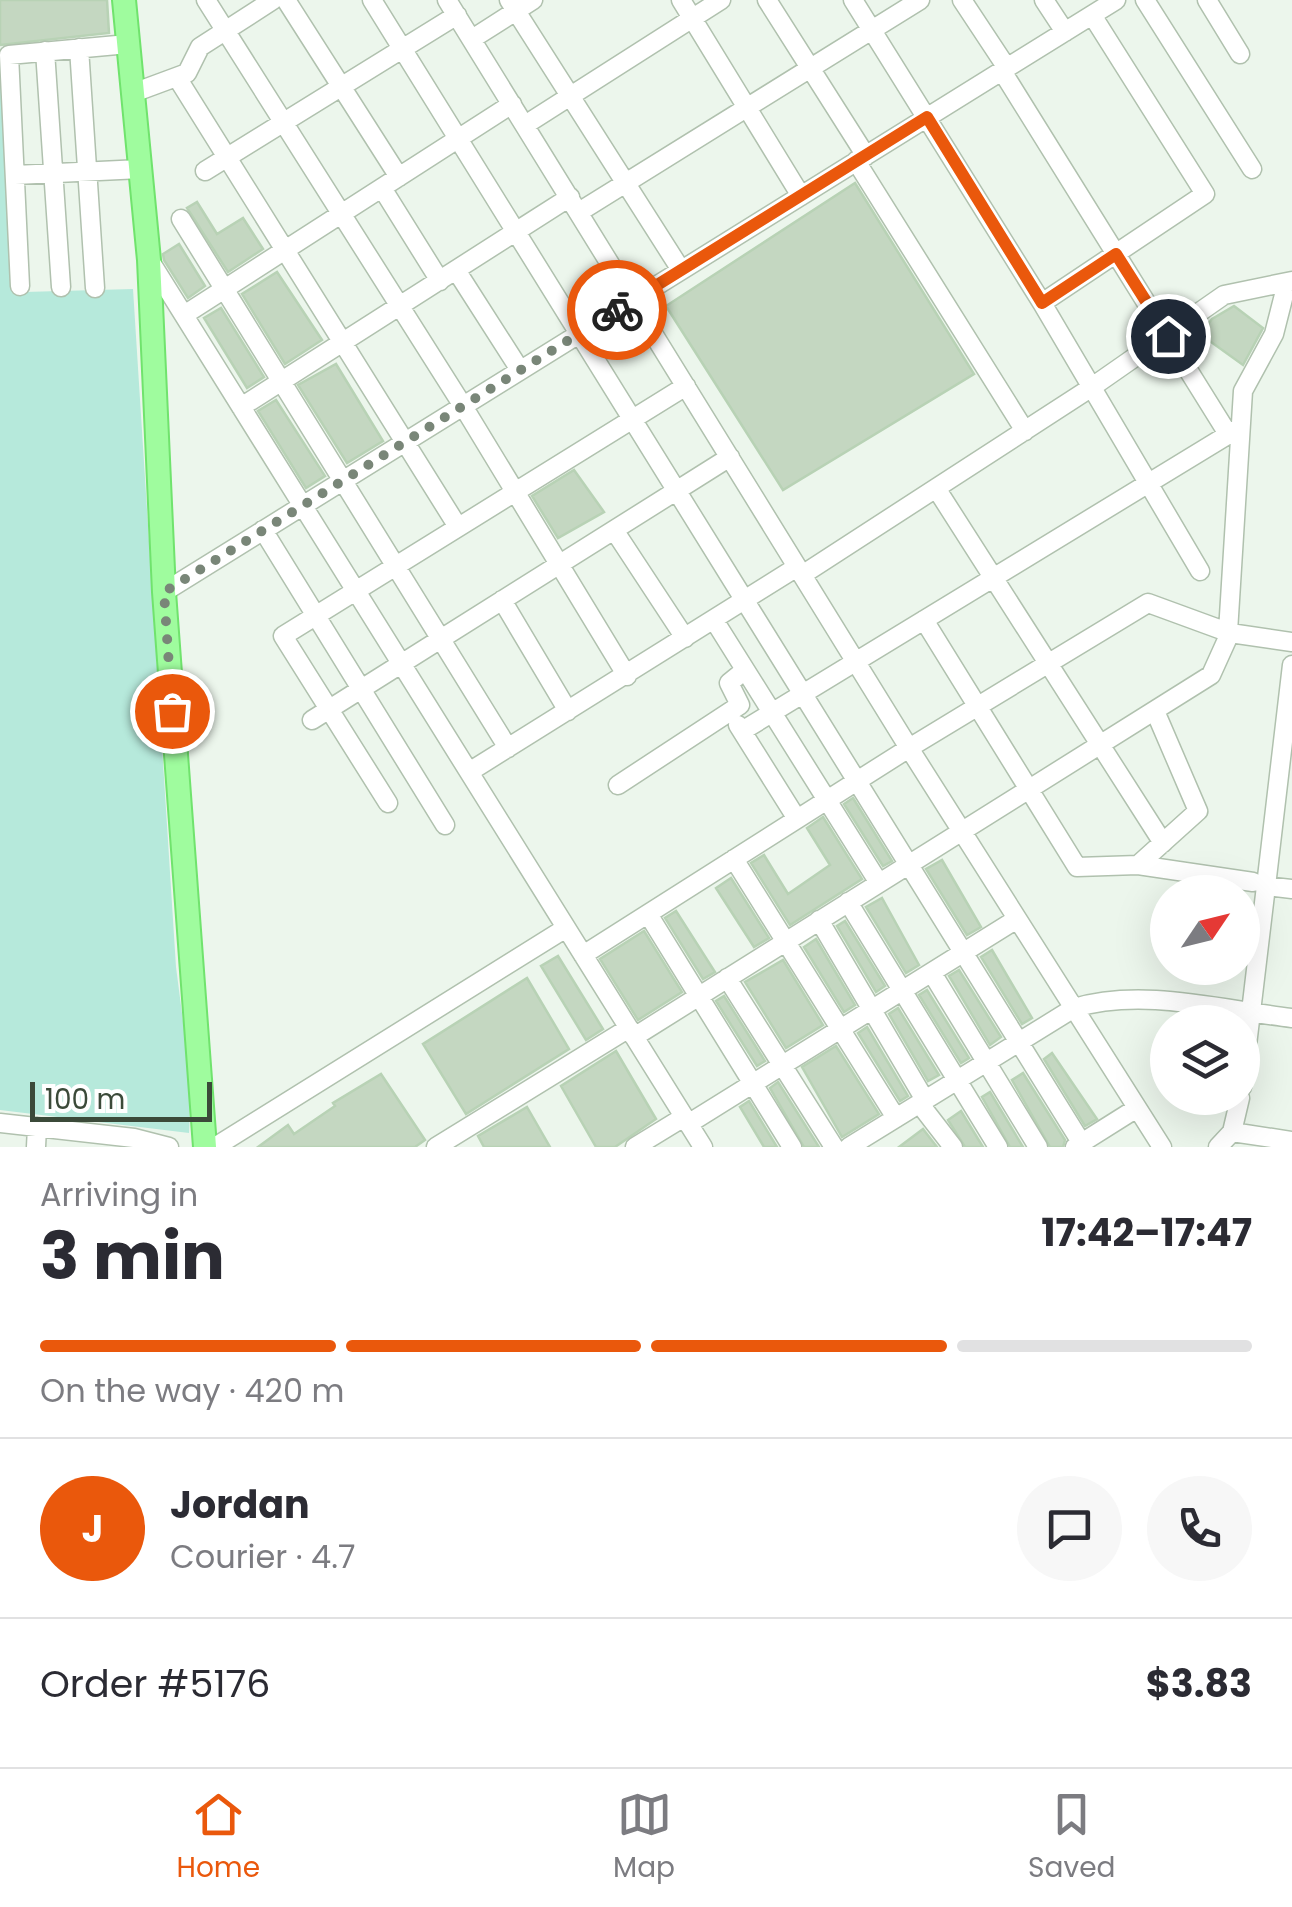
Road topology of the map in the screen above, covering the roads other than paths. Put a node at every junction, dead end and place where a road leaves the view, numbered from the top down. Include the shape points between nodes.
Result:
1 (124, 0) edge
2 (206, 0) edge
3 (272, 0) edge
4 (286, 0) edge
5 (372, 0) edge
6 (533, 0) edge
7 (681, 0) edge
8 (721, 0) edge
9 (767, 0) edge
10 (853, 0) edge
11 (920, 0) edge
12 (962, 0) edge
13 (1044, 0) edge
14 (1116, 0) edge
15 (1145, 0) edge
16 (1207, 0) edge
17 (512, 6) edge
18 (452, 8) edge
19 (1092, 15) junction
20 (692, 18) junction
21 (225, 30) junction
22 (872, 30) junction
23 (1065, 32) junction
24 (472, 40) junction
25 (128, 44) junction
26 (80, 48) junction
27 (403, 49) junction
28 (45, 51) junction
29 (1240, 54) dead end
30 (811, 68) junction
31 (1004, 70) junction
32 (178, 79) junction
33 (342, 86) junction
34 (133, 93) junction
35 (569, 95) junction
36 (512, 104) junction
37 (747, 108) junction
38 (927, 117) junction
39 (283, 122) junction
40 (525, 125) junction
41 (459, 138) junction
42 (227, 157) junction
43 (861, 158) junction
44 (1252, 169) dead end
45 (140, 170) junction
46 (205, 170) dead end
47 (89, 171) junction
48 (53, 172) junction
49 (15, 174) junction
50 (399, 177) junction
51 (626, 183) junction
52 (382, 188) junction
53 (801, 196) junction
54 (574, 205) junction
55 (342, 214) junction
56 (182, 219) dead end
57 (517, 231) junction
58 (286, 250) junction
59 (1116, 254) junction
60 (149, 260) junction
61 (681, 270) junction
62 (448, 275) junction
63 (1290, 282) edge
64 (20, 286) dead end
65 (61, 287) dead end
66 (95, 288) dead end
67 (225, 289) junction
68 (633, 300) junction
69 (1042, 303) junction
70 (400, 306) junction
71 (184, 316) junction
72 (580, 333) junction
73 (1168, 336) junction
74 (342, 342) junction
75 (520, 370) junction
76 (284, 380) junction
77 (686, 386) junction
78 (1092, 387) junction
79 (463, 406) junction
80 (241, 408) junction
81 (633, 419) junction
82 (1025, 431) junction
83 (1234, 431) junction
84 (406, 442) junction
85 (730, 457) junction
86 (344, 479) junction
87 (1148, 480) junction
88 (936, 488) junction
89 (677, 490) junction
90 (515, 492) junction
91 (302, 506) junction
92 (458, 527) junction
93 (263, 530) junction
94 (614, 530) junction
95 (559, 564) junction
96 (397, 565) junction
97 (800, 571) junction
98 (1200, 572) dead end
99 (993, 577) junction
100 (355, 590) junction
101 (164, 592) junction
102 (502, 600) junction
103 (745, 600) junction
104 (317, 614) junction
105 (714, 620) junction
106 (924, 620) junction
107 (1229, 633) junction
108 (441, 638) junction
109 (685, 638) junction
110 (1292, 642) edge
111 (856, 663) junction
112 (1047, 663) junction
113 (401, 664) junction
114 (1292, 664) edge
115 (745, 670) junction
116 (627, 676) junction
117 (363, 688) junction
118 (804, 695) junction
119 (977, 705) junction
120 (331, 708) junction
121 (1154, 710) junction
122 (568, 711) junction
123 (730, 712) junction
124 (772, 714) junction
125 (312, 720) dead end
126 (742, 731) junction
127 (1098, 746) junction
128 (508, 748) junction
129 (909, 748) junction
130 (469, 772) junction
131 (858, 780) junction
132 (618, 786) dead end
133 (1028, 789) junction
134 (826, 800) junction
135 (388, 802) dead end
136 (797, 819) junction
137 (445, 825) dead end
138 (961, 831) junction
139 (1163, 843) junction
140 (734, 858) junction
141 (910, 863) junction
142 (1138, 865) junction
143 (1202, 875) edge
144 (1260, 877) edge
145 (879, 882) junction
146 (1260, 884) edge
147 (1292, 888) edge
148 (848, 902) junction
149 (648, 914) junction
150 (1017, 919) junction
151 (819, 920) junction
152 (566, 928) junction
153 (787, 940) junction
154 (963, 954) junction
155 (583, 955) junction
156 (932, 973) junction
157 (727, 978) junction
158 (901, 992) junction
159 (698, 996) junction
160 (1194, 1005) edge
161 (1074, 1008) junction
162 (872, 1010) junction
163 (1260, 1014) edge
164 (1292, 1018) edge
165 (842, 1029) junction
166 (631, 1032) junction
167 (1016, 1043) junction
168 (983, 1063) junction
169 (783, 1066) junction
170 (954, 1081) junction
171 (752, 1084) junction
172 (922, 1102) junction
173 (1137, 1108) junction
174 (1236, 1115) edge
175 (896, 1118) junction
176 (686, 1120) junction
177 (0, 1123) edge
178 (38, 1127) junction
179 (1232, 1132) junction
180 (871, 1141) edge
181 (1292, 1142) edge
182 (1080, 1146) edge
183 (36, 1147) edge
184 (170, 1147) edge
185 (205, 1147) edge
186 (215, 1147) edge
187 (436, 1147) edge
188 (636, 1147) edge
189 (703, 1147) edge
190 (792, 1147) edge
191 (834, 1147) edge
192 (849, 1147) edge
193 (953, 1147) edge
194 (998, 1147) edge
195 (1038, 1147) edge
196 (1162, 1147) edge
197 (1218, 1147) edge

1 - 25 main road
2 - 21 street
3 - 21 street
4 - 33 street
5 - 27 street
6 - 17 street
7 - 20 street
8 - 20 street
9 - 30 street
10 - 22 street
11 - 22 street
12 - 31 street
13 - 23 street
14 - 19 street
15 - 44 street
16 - 29 street
17 - 24 street
17 - 35 street
18 - 24 street
18 - 27 street
19 - 23 street
19 - 59 street via 1205,194
20 - 35 street
20 - 37 street
21 - 32 street via 200,48
21 - 39 street
22 - 30 street
22 - 38 street
23 - 31 street
24 - 36 street
25 - 26 street
25 - 34 main road
26 - 28 street
26 - 47 street
27 - 33 street
27 - 41 street
28 - 48 street
28 - 49 street via 8,55
30 - 37 street
30 - 43 street
31 - 38 street
31 - 59 street
32 - 34 street
32 - 42 street
33 - 39 street
33 - 50 street
34 - 45 main road
35 - 40 street
35 - 51 street
36 - 40 street
36 - 41 street
37 - 51 street
37 - 53 street
38 - 43 street
38 - 69 street
39 - 42 street
39 - 55 street
40 - 54 street
41 - 50 street
41 - 57 street
42 - 46 street
42 - 58 street
43 - 53 street
43 - 82 street
45 - 47 street
45 - 60 main road
47 - 48 street
47 - 66 street
48 - 49 street
48 - 65 street
49 - 64 street
50 - 52 street
51 - 54 street
51 - 61 street
52 - 55 street
52 - 62 street
53 - 61 street
54 - 57 street
54 - 68 street
55 - 58 street
55 - 70 street
56 - 67 street
57 - 62 street
57 - 72 street
58 - 67 street
58 - 74 street
59 - 69 street
59 - 73 street
60 - 71 street
60 - 101 main road
61 - 68 street
62 - 70 street
62 - 75 street
63 - 73 street via 1232,290
63 - 83 street via 1274,334 1243,391
67 - 71 street
67 - 76 street
68 - 72 street
68 - 77 street
69 - 78 street
70 - 74 street
70 - 79 street
71 - 80 street
72 - 75 street
72 - 81 street
73 - 78 street
73 - 83 street
74 - 76 street
74 - 84 street
75 - 79 street
76 - 80 street
76 - 86 street
77 - 81 street
77 - 85 street
78 - 82 street
78 - 87 street
79 - 84 street
79 - 90 street
80 - 91 street
81 - 89 street
81 - 90 street
82 - 88 street
83 - 87 street
83 - 107 street
84 - 86 street
84 - 92 street
85 - 89 street
85 - 97 street
86 - 91 street
86 - 96 street
87 - 98 street
87 - 99 street
88 - 97 street
88 - 99 street
89 - 94 street
89 - 103 street
90 - 92 street
90 - 95 street
91 - 93 street
91 - 100 street
92 - 96 street
93 - 101 street
93 - 104 street
94 - 95 street
94 - 109 street
95 - 102 street
95 - 116 street
96 - 100 street
96 - 108 street
97 - 103 street
97 - 111 street
99 - 106 street
99 - 112 street
100 - 104 street
100 - 113 street
101 - 185 main road
102 - 108 street
102 - 122 street
103 - 105 street
103 - 118 street
104 - 117 street
104 - 120 street via 283,636
105 - 109 street
105 - 115 street
106 - 111 street
106 - 119 street
107 - 110 street
107 - 112 street via 1148,603
107 - 121 street via 1212,675
108 - 113 street
108 - 128 street
109 - 116 street
111 - 118 street
111 - 129 street
112 - 119 street
112 - 127 street
113 - 117 street
113 - 130 street
114 - 144 street
115 - 123 street via 730,680 741,702
115 - 124 street
116 - 122 street
117 - 120 street
117 - 137 street
118 - 124 street
118 - 131 street
119 - 129 street
119 - 133 street
120 - 125 street
120 - 135 street
121 - 127 street
121 - 139 street via 1198,806
122 - 128 street
123 - 126 street
123 - 132 street
124 - 126 street
124 - 134 street
126 - 136 street
127 - 133 street
127 - 139 street
128 - 130 street
129 - 131 street
129 - 138 street
130 - 152 street
131 - 134 street
131 - 141 street
133 - 138 street
133 - 142 street via 1077,867
134 - 136 street
134 - 145 street
136 - 140 street
138 - 141 street
138 - 150 street
139 - 142 street
140 - 149 street
140 - 153 street
141 - 145 street
141 - 154 street
142 - 143 street
145 - 148 street
146 - 147 street
148 - 151 street
148 - 158 street
149 - 155 street
149 - 159 street
150 - 154 street
150 - 161 street
151 - 153 street
151 - 162 street
152 - 155 street
152 - 186 street
153 - 157 street
153 - 165 street
154 - 156 street
154 - 167 street
155 - 166 street
156 - 158 street
156 - 168 street
157 - 159 street
157 - 169 street
158 - 162 street
158 - 170 street
159 - 166 street
159 - 171 street
160 - 161 street
161 - 167 street
161 - 173 street
162 - 165 street
162 - 172 street
163 - 164 street
165 - 169 street
165 - 175 street
166 - 176 street
166 - 187 street
167 - 168 street
167 - 182 street
168 - 170 street
168 - 195 street
169 - 171 street
169 - 191 street
170 - 172 street
170 - 194 street
171 - 176 street
171 - 190 street
172 - 175 street
172 - 193 street
173 - 182 street
173 - 196 street
174 - 179 street
175 - 180 street
176 - 188 street
176 - 189 street
177 - 178 street
178 - 183 street
178 - 184 street
179 - 181 street
179 - 197 street
180 - 192 street

